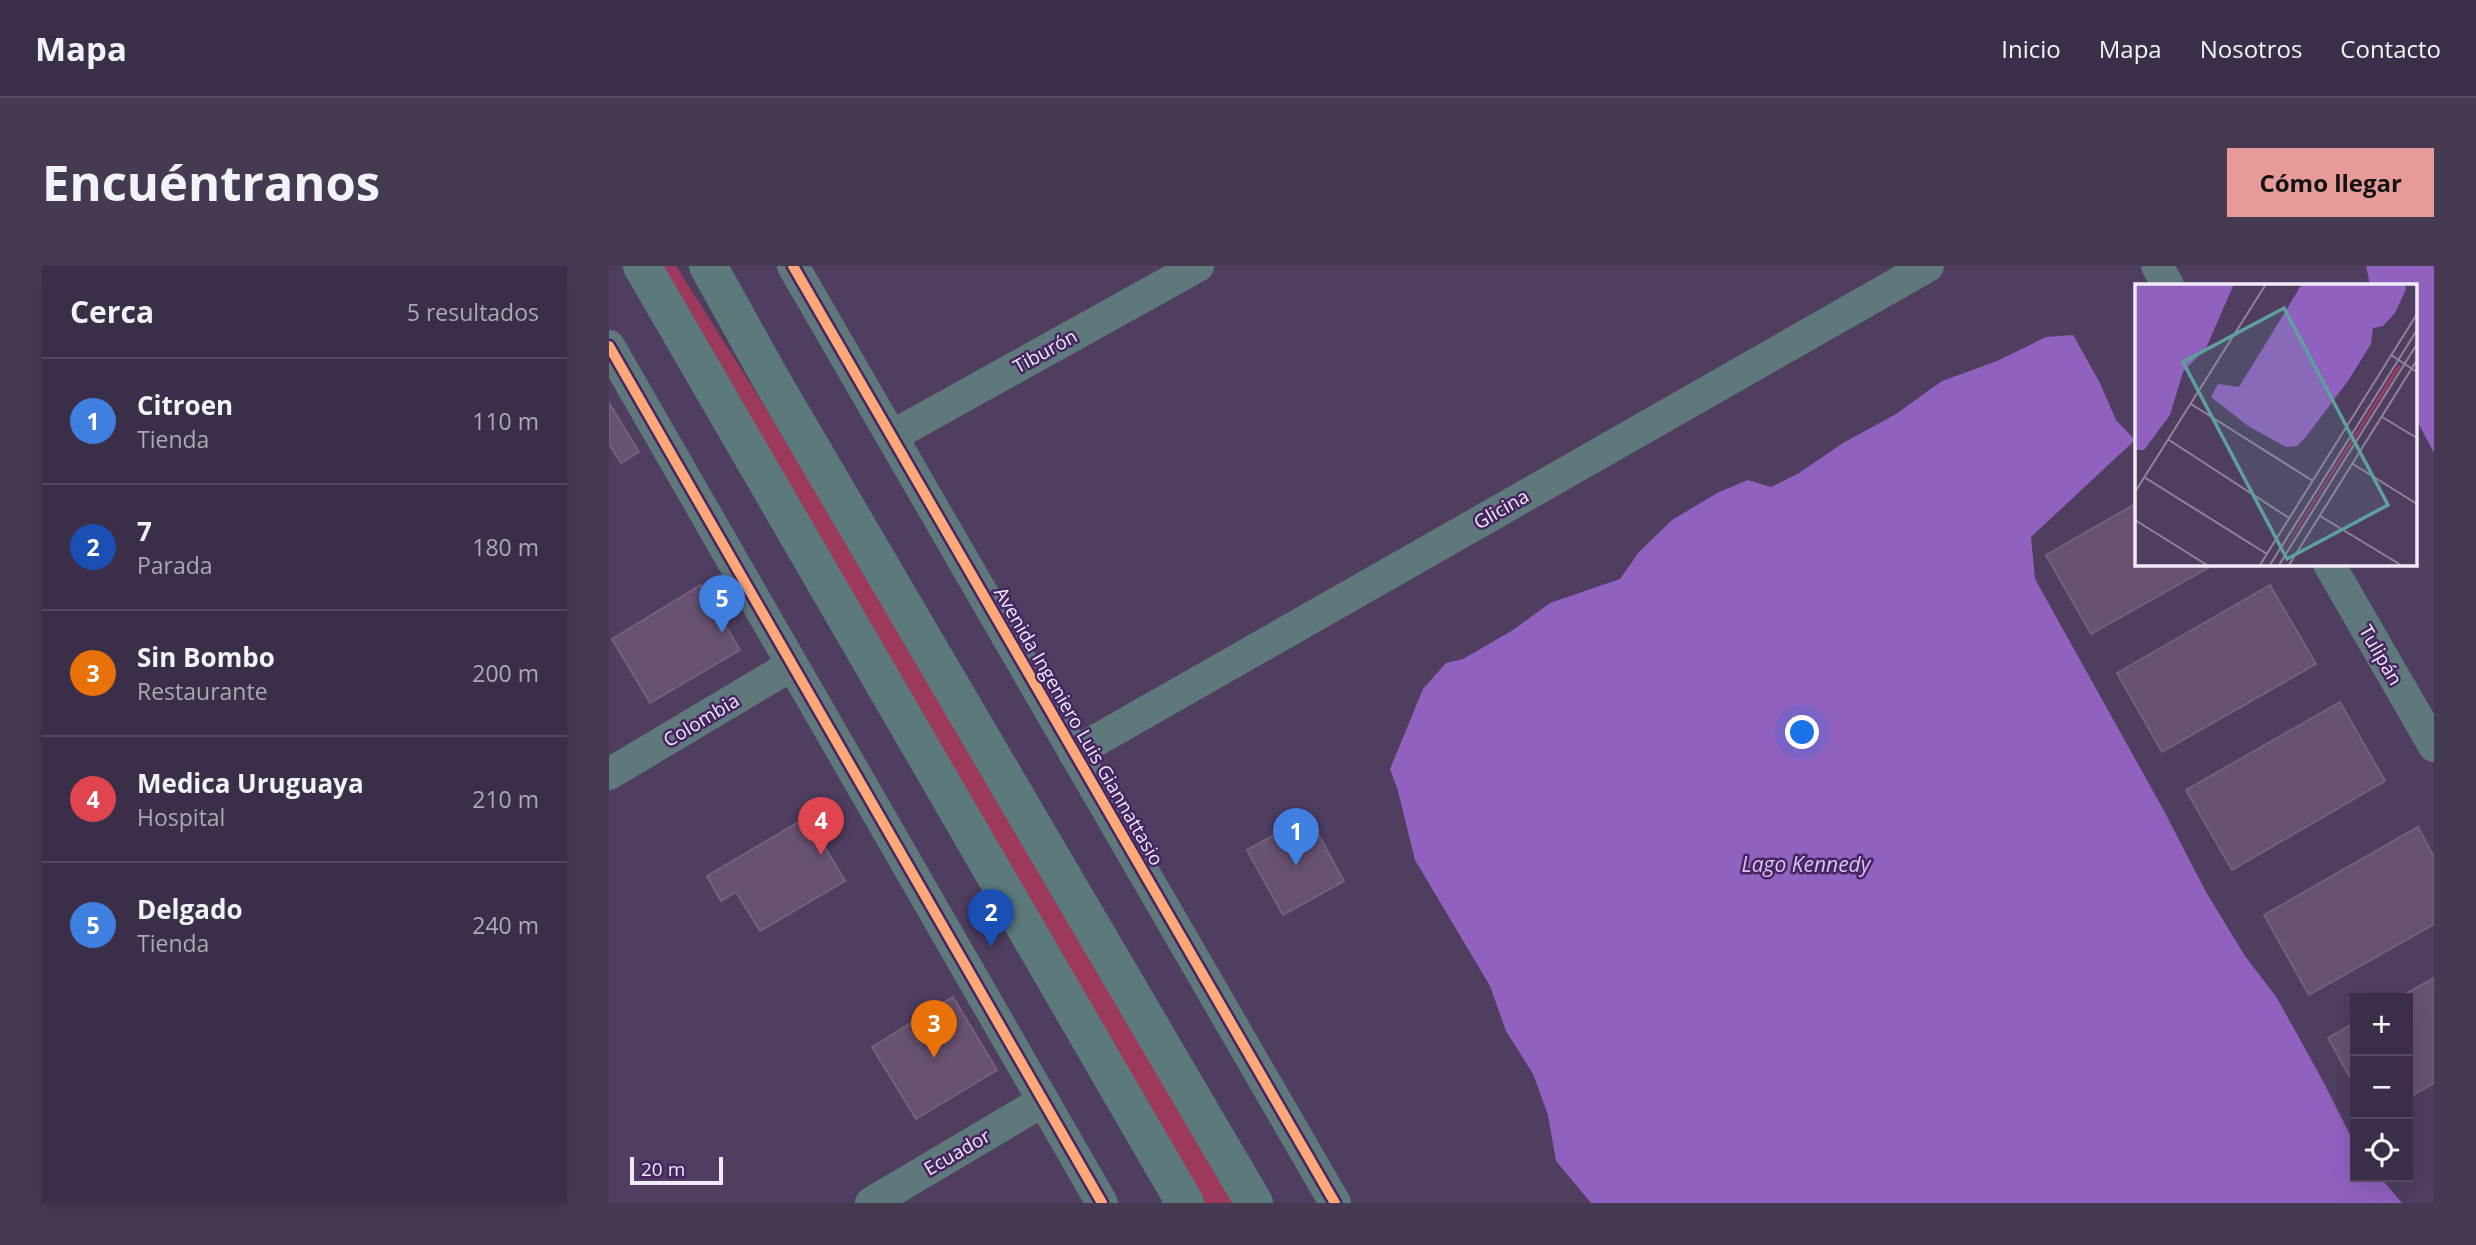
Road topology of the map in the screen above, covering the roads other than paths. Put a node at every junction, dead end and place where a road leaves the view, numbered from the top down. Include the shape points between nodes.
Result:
1 (642, 266) edge
2 (708, 266) edge
3 (793, 266) edge
4 (1198, 266) edge
5 (1928, 266) edge
6 (2157, 266) edge
7 (2167, 284) edge
8 (609, 346) edge
9 (892, 436) junction
10 (2330, 565) edge
11 (792, 666) junction
12 (2434, 746) edge
13 (1074, 753) junction
14 (609, 774) edge
15 (1044, 1101) junction
16 (871, 1203) edge
17 (1102, 1203) edge
18 (1185, 1203) edge
19 (1254, 1203) edge
20 (1335, 1203) edge

1 - 18 main road
2 - 19 main road
3 - 9 street, Avenida Ingeniero Luis Giannattasio
4 - 9 street, Tiburón
5 - 13 street, Glicina
6 - 7 street
8 - 11 street
9 - 13 street, Avenida Ingeniero Luis Giannattasio
10 - 12 street, Tulipán
11 - 14 street, Colombia
11 - 15 street
13 - 20 street, Avenida Ingeniero Luis Giannattasio
15 - 16 street, Ecuador
15 - 17 street

